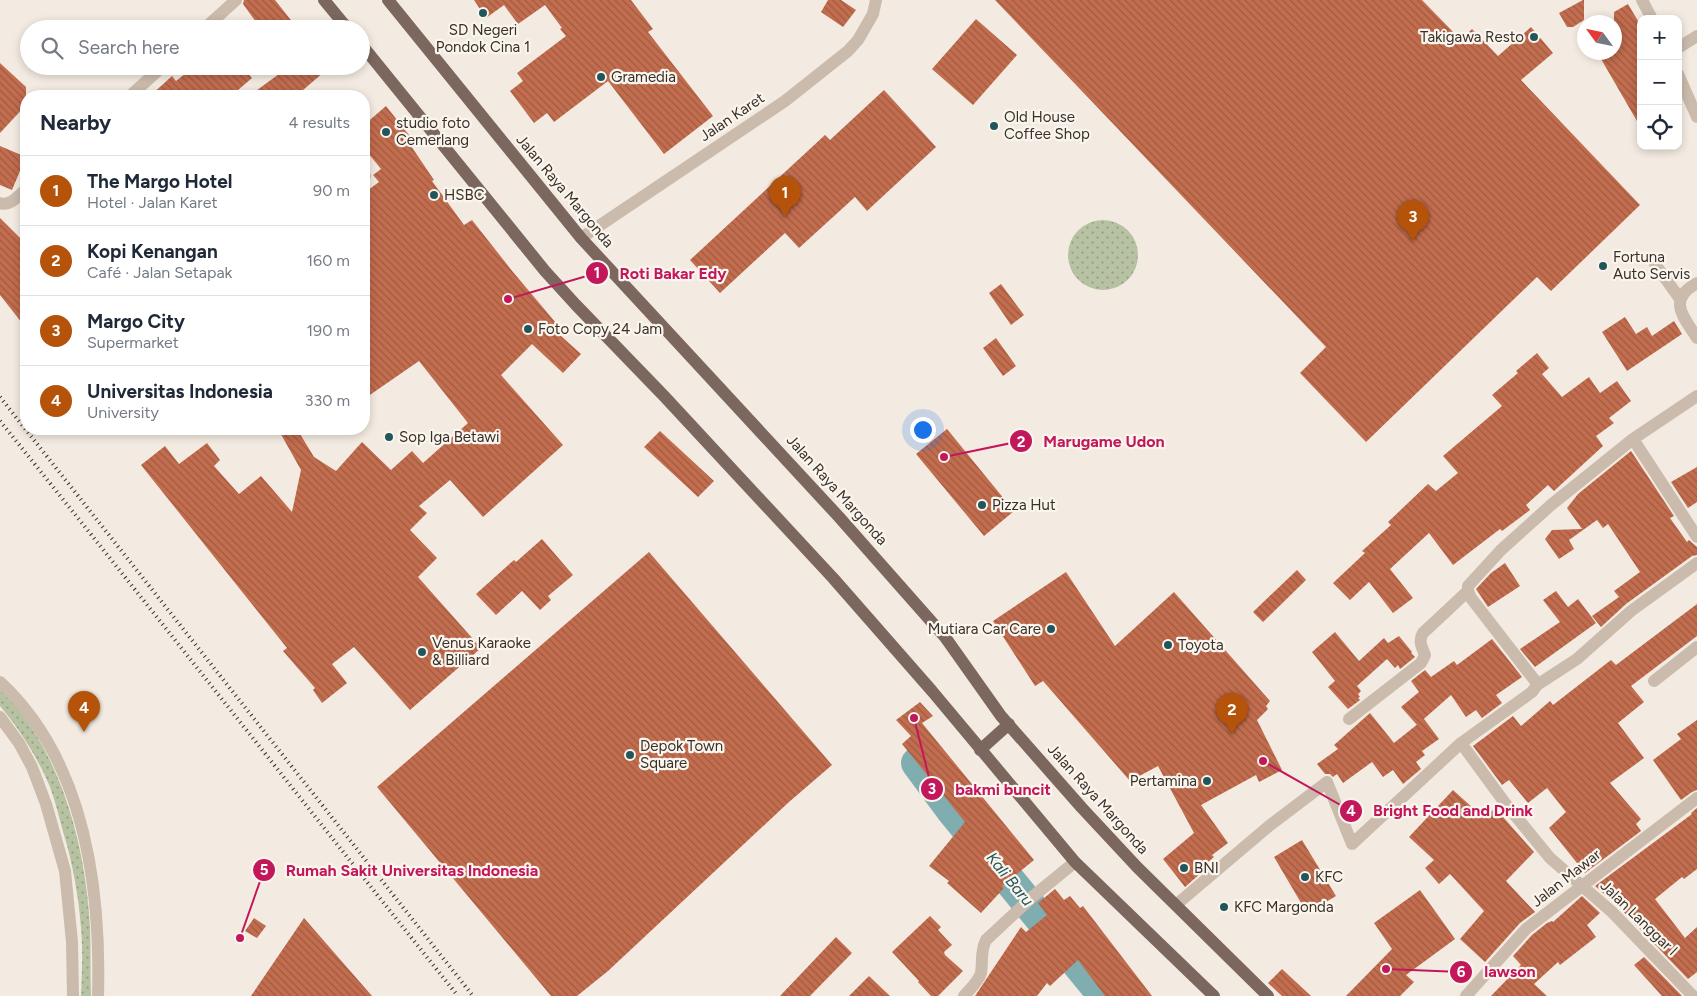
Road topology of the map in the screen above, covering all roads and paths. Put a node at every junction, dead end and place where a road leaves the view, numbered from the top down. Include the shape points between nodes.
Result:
1 (236, 0) edge
2 (324, 0) edge
3 (388, 0) edge
4 (876, 0) edge
5 (1642, 0) edge
6 (1650, 15) edge
7 (214, 20) edge
8 (341, 20) edge
9 (1697, 36) edge
10 (1682, 45) edge
11 (370, 55) edge
12 (153, 75) edge
13 (1682, 83) edge
14 (137, 90) edge
15 (1697, 117) edge
16 (20, 194) edge
17 (0, 203) edge
18 (581, 238) junction
19 (1655, 264) dead end
20 (1697, 283) edge
21 (1680, 299) junction
22 (1697, 338) edge
23 (1697, 396) edge
24 (1633, 439) junction
25 (1697, 537) edge
26 (1697, 563) edge
27 (1468, 591) junction
28 (1697, 647) edge
29 (1654, 681) dead end
30 (0, 682) edge
31 (1537, 685) junction
32 (0, 717) edge
33 (1349, 719) dead end
34 (1009, 724) junction
35 (1460, 743) junction
36 (980, 750) junction
37 (1697, 798) edge
38 (1075, 862) junction
39 (1582, 886) junction
40 (1177, 904) junction
41 (968, 995) edge
42 (73, 996) edge
43 (98, 996) edge
44 (1214, 996) edge
45 (1268, 996) edge
46 (1466, 996) edge
47 (1692, 996) edge

1 - 7 street
2 - 8 main road
3 - 18 main road, Jalan Raya Margonda
4 - 18 street, Jalan Karet via 858,40 848,51 785,101
5 - 6 street
9 - 10 street
11 - 36 main road via 545,271 833,578
12 - 14 street
13 - 15 street
16 - 17 street via 9,204
18 - 34 main road, Jalan Raya Margonda via 840,516 945,637
19 - 21 street
20 - 21 street
21 - 22 street via 1679,308
23 - 24 street
24 - 25 street
24 - 27 street via 1515,537 1472,581
26 - 31 street via 1631,611 1577,659
27 - 31 street
27 - 33 street via 1423,633 1420,640 1425,655 1419,666
28 - 29 street
30 - 43 street via 41,730 73,798 86,846 99,939
31 - 35 street via 1532,692
32 - 42 street via 32,767 65,871
34 - 36 main road
34 - 40 main road, Jalan Raya Margonda via 1108,836
35 - 39 street, Jalan Langgar I via 1550,858
35 - 40 street via 1352,844 1327,782 1268,826
36 - 38 main road
37 - 39 street, Jalan Mawar
38 - 41 street via 986,940 981,972
38 - 44 main road
39 - 46 street, Jalan Mawar via 1526,929
39 - 47 street, Jalan Langgar I via 1612,912
40 - 45 main road, Jalan Raya Margonda

